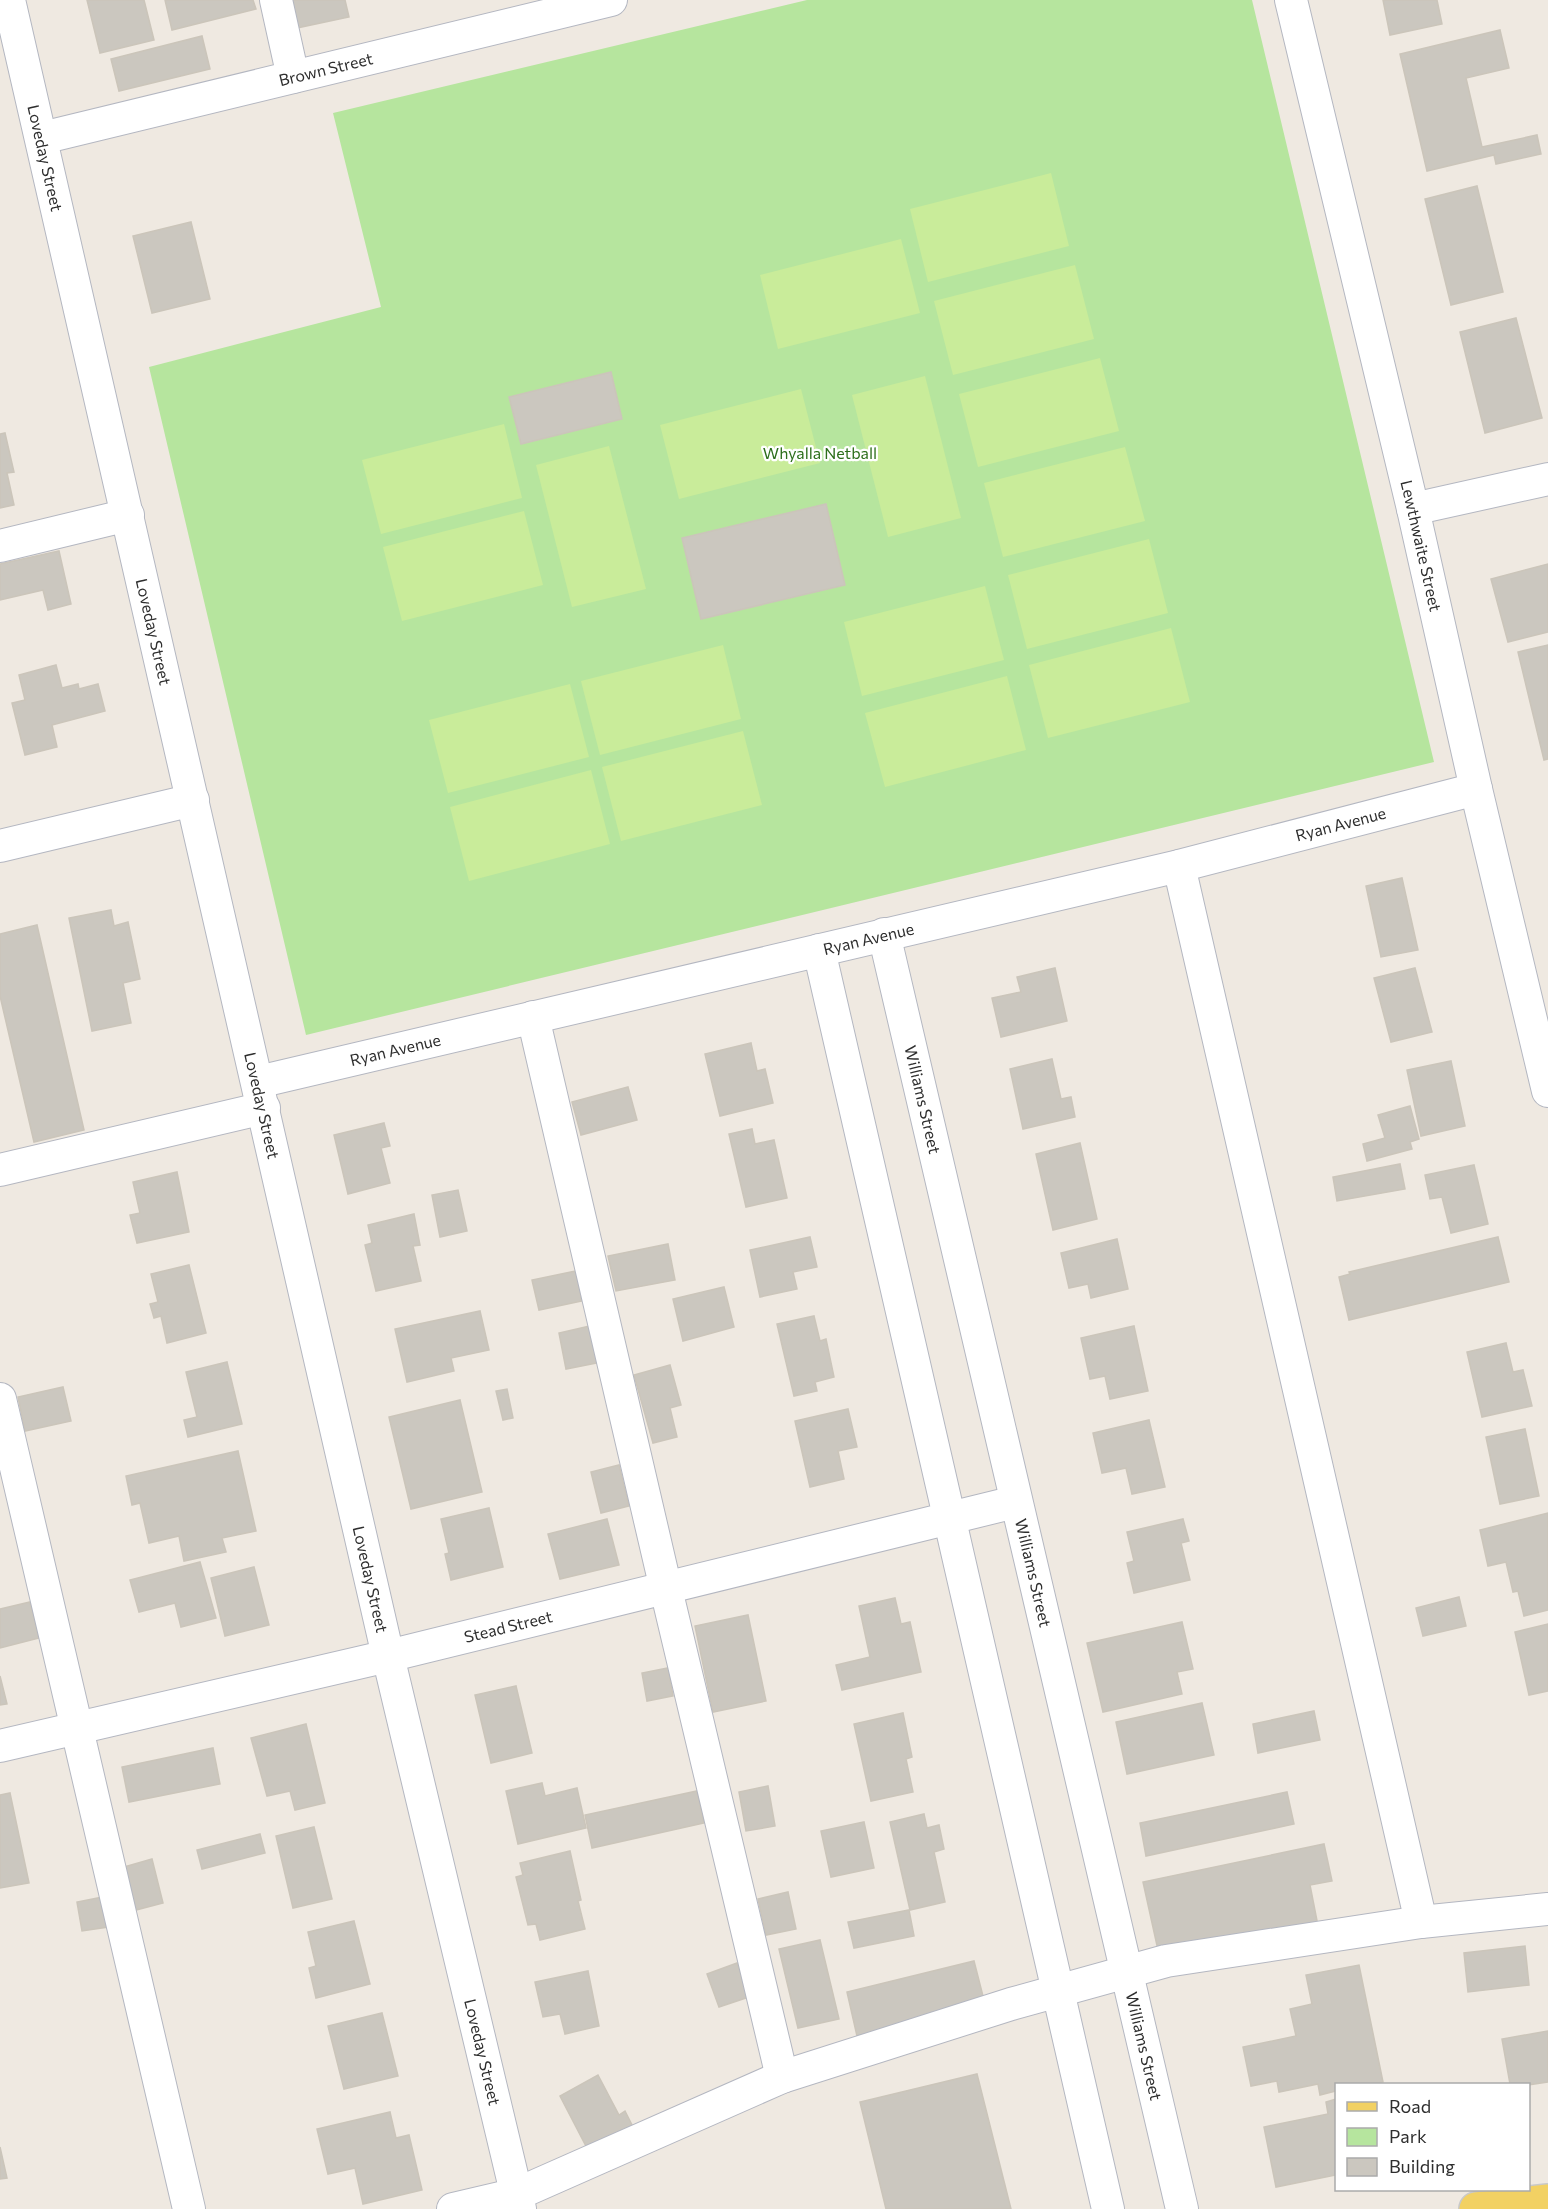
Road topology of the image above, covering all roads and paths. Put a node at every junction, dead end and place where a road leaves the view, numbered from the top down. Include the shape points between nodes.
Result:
1 (9, 0) edge
2 (276, 0) edge
3 (611, 0) edge
4 (1292, 0) edge
5 (293, 77) junction
6 (42, 138) junction
7 (1548, 479) edge
8 (1413, 509) junction
9 (128, 515) junction
10 (0, 546) edge
11 (1476, 789) junction
12 (193, 800) junction
13 (0, 846) edge
14 (1179, 866) junction
15 (884, 934) junction
16 (819, 950) junction
17 (533, 1017) junction
18 (1548, 1091) edge
19 (261, 1095) junction
20 (0, 1170) edge
21 (0, 1399) edge
22 (1015, 1502) junction
23 (951, 1519) junction
24 (666, 1589) junction
25 (388, 1656) junction
26 (77, 1729) junction
27 (0, 1746) edge
28 (1548, 1909) edge
29 (1421, 1922) junction
30 (1127, 1972) junction
31 (1058, 1991) junction
32 (782, 2077) junction
33 (1548, 2201) edge
34 (518, 2202) edge
35 (189, 2209) edge
36 (453, 2209) edge
37 (1108, 2209) edge
38 (1182, 2209) edge
39 (1476, 2209) edge

1 - 6 street, Loveday Street
2 - 5 street
3 - 5 street, Brown Street
4 - 8 street, Lewthwaite Street
5 - 6 street, Brown Street
6 - 9 street, Loveday Street
7 - 8 street
8 - 11 street, Lewthwaite Street
9 - 10 street
9 - 12 street, Loveday Street
11 - 14 street, Ryan Avenue
11 - 18 street, Lewthwaite Street
12 - 13 street
12 - 19 street, Loveday Street
14 - 15 street, Ryan Avenue
14 - 29 street
15 - 16 street, Ryan Avenue
15 - 22 street, Williams Street
16 - 17 street, Ryan Avenue
16 - 23 street
17 - 19 street, Ryan Avenue
17 - 24 street
19 - 20 street, Ryan Avenue
19 - 25 street, Loveday Street
21 - 26 street
22 - 23 street, Stead Street
22 - 30 street, Williams Street
23 - 24 street, Stead Street
23 - 31 street
24 - 25 street, Stead Street
24 - 32 street
25 - 26 street, Stead Street
25 - 34 street, Loveday Street
26 - 27 street, Stead Street
26 - 35 street
28 - 29 street
29 - 30 street via 1166,1961
30 - 31 street
30 - 38 street, Williams Street
31 - 32 street
31 - 37 street
32 - 34 street
33 - 39 main road
34 - 36 street

